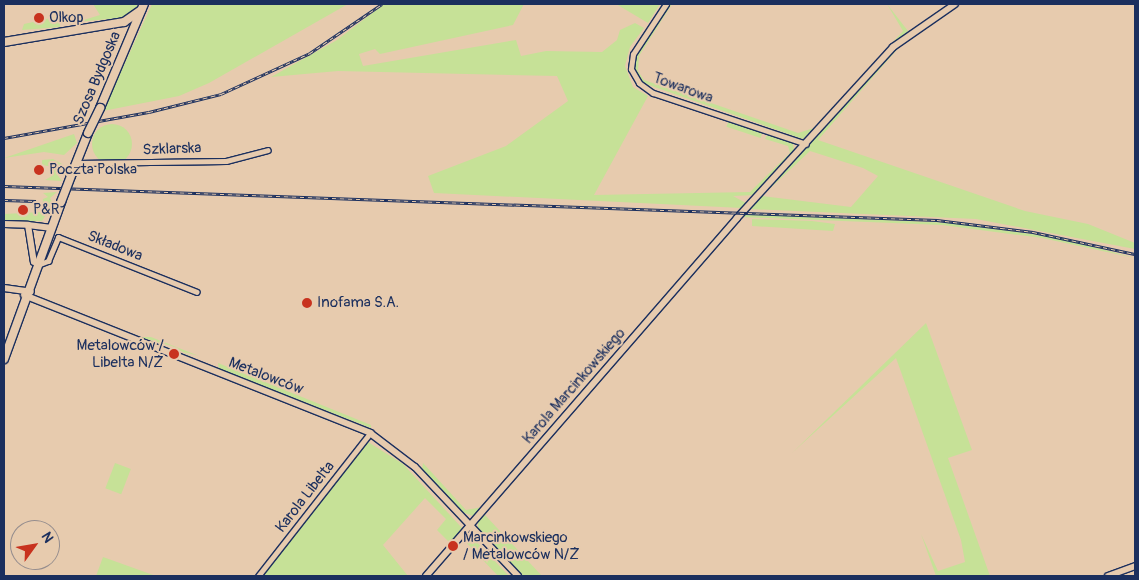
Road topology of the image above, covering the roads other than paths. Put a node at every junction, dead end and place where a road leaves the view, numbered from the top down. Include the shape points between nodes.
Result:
1 (666, 4) edge
2 (955, 4) edge
3 (143, 7) edge
4 (116, 24) junction
5 (132, 31) junction
6 (4, 42) edge
7 (806, 144) junction
8 (268, 150) dead end
9 (76, 163) junction
10 (4, 224) edge
11 (28, 225) junction
12 (52, 228) junction
13 (40, 264) junction
14 (4, 288) edge
15 (197, 292) dead end
16 (28, 294) junction
17 (4, 346) edge
18 (4, 359) edge
19 (370, 433) junction
20 (470, 525) junction
21 (1135, 566) edge
22 (258, 576) edge
23 (426, 576) edge
24 (518, 576) edge
25 (1108, 576) edge

1 - 7 street, Towarowa via 633,54 632,70 638,83 653,93
2 - 7 street, Karola Marcinkowskiego via 900,40
3 - 4 main road
3 - 5 main road, Szosa Bydgoska
4 - 5 main road
4 - 6 main road
5 - 9 main road, Szosa Bydgoska, bridge
7 - 20 street, Karola Marcinkowskiego via 741,213
8 - 9 street, Szklarska via 226,161
9 - 12 main road, Szosa Bydgoska, bridge
10 - 11 street
11 - 12 street
11 - 13 street via 34,262
12 - 13 main road, Szosa Bydgoska
13 - 15 street, Składowa via 48,261 58,237
13 - 16 main road, Szosa Bydgoska
14 - 16 street, Metalowców
16 - 17 main road
16 - 18 main road
16 - 19 street, Metalowców
19 - 20 street, Metalowców via 410,462
19 - 22 street, Karola Libelta
20 - 23 street, Karola Marcinkowskiego
20 - 24 street, Metalowców
21 - 25 street

